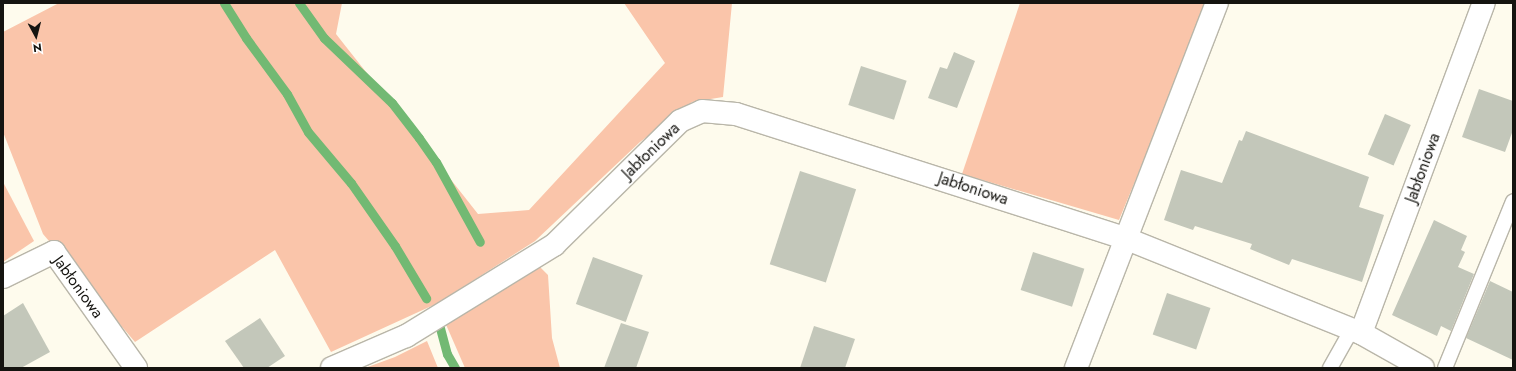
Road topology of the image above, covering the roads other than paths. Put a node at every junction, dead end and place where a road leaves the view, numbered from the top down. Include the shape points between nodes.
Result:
1 (1217, 3) edge
2 (1484, 3) edge
3 (1513, 201) edge
4 (1127, 239) junction
5 (3, 277) edge
6 (1357, 331) junction
7 (136, 368) edge
8 (332, 368) edge
9 (1076, 368) edge
10 (1330, 368) edge
11 (1423, 368) edge
12 (1445, 368) edge

1 - 4 street
2 - 6 street, Jabłoniowa
3 - 12 lane
4 - 6 street, Jabłoniowa
4 - 8 street, Jabłoniowa via 736,114 702,111 680,121 554,245 406,336
4 - 9 street
5 - 7 street, Jabłoniowa via 54,252
6 - 10 lane
6 - 11 street, Jabłoniowa

